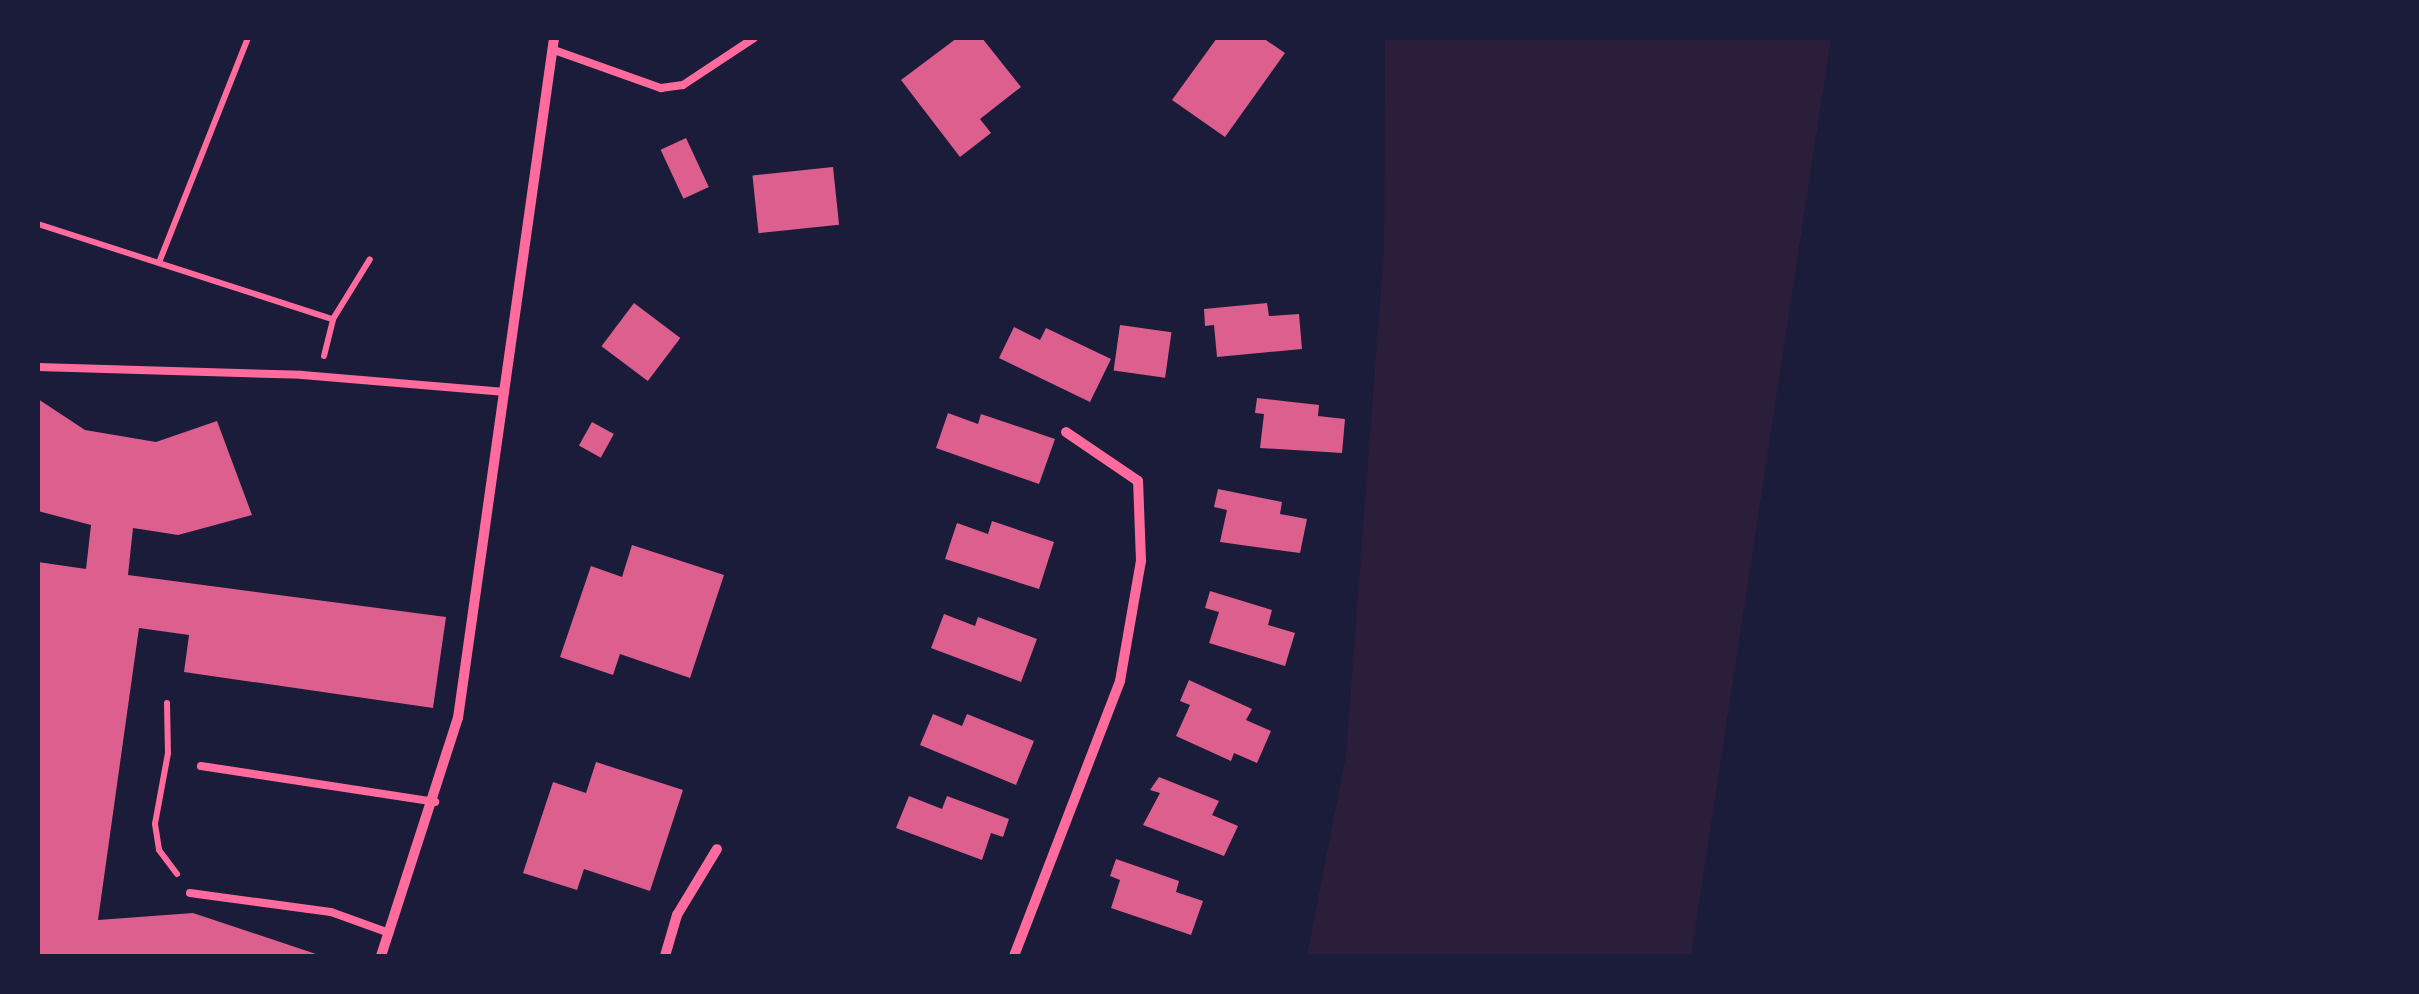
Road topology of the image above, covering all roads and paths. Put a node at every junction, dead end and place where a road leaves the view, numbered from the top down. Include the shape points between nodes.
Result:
1 (248, 38) edge
2 (754, 38) edge
3 (554, 44) edge
4 (38, 224) edge
5 (370, 259) dead end
6 (160, 260) junction
7 (333, 320) junction
8 (38, 367) edge
9 (319, 376) junction
10 (505, 392) junction
11 (1066, 432) dead end
12 (167, 703) dead end
13 (201, 766) dead end
14 (436, 802) junction
15 (717, 849) dead end
16 (190, 893) joint
17 (389, 933) junction
18 (381, 956) edge
19 (665, 956) edge
20 (1014, 956) edge

1 - 6 path
2 - 3 lane via 683,84 660,88
3 - 10 street
4 - 6 path
5 - 7 path
6 - 7 path
7 - 9 path
8 - 9 lane
9 - 10 lane
10 - 14 street via 458,718
11 - 20 street via 1138,481 1141,561 1120,681
12 - 16 path via 168,754 154,824 159,850 176,874 192,879
13 - 14 lane
14 - 17 street
15 - 19 street via 678,916
16 - 17 lane via 331,912
17 - 18 street

